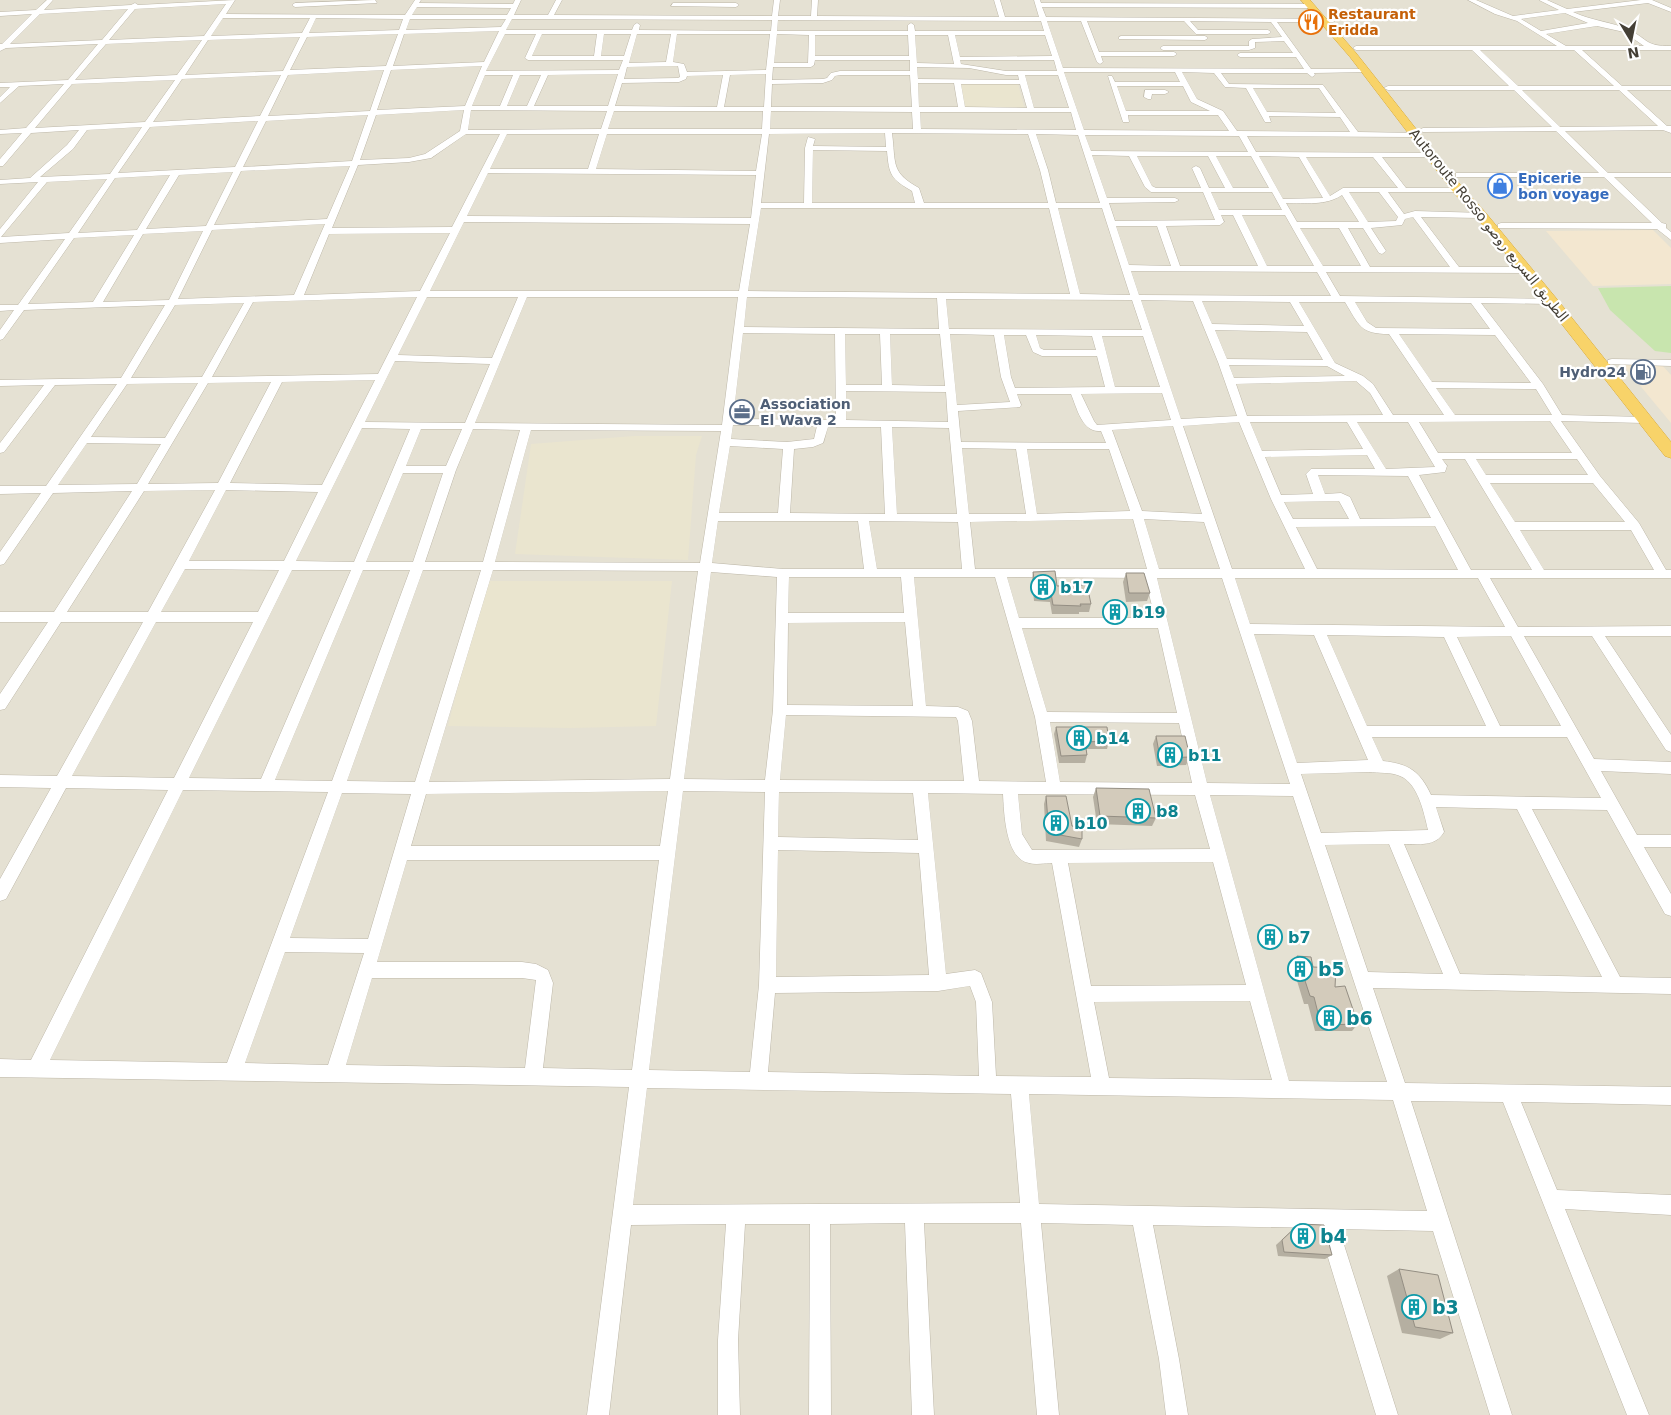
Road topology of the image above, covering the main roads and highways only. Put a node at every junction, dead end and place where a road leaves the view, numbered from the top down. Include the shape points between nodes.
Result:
1 (1310, 2) edge
2 (1328, 20) junction
3 (1420, 132) junction
4 (1459, 183) junction
5 (1671, 435) edge
6 (1671, 453) edge

1 - 2 highway, Autoroute Rosso الطريق السريع روصو
2 - 3 highway, Autoroute Rosso الطريق السريع روصو via 1365,71
2 - 3 highway, Autoroute Rosso الطريق السريع روصو via 1356,48
3 - 4 highway, Autoroute Rosso الطريق السريع روصو
3 - 4 highway, Autoroute Rosso الطريق السريع روصو via 1431,155
4 - 5 highway, Autoroute Rosso الطريق السريع روصو via 1501,226
4 - 6 highway, Autoroute Rosso الطريق السريع روصو

